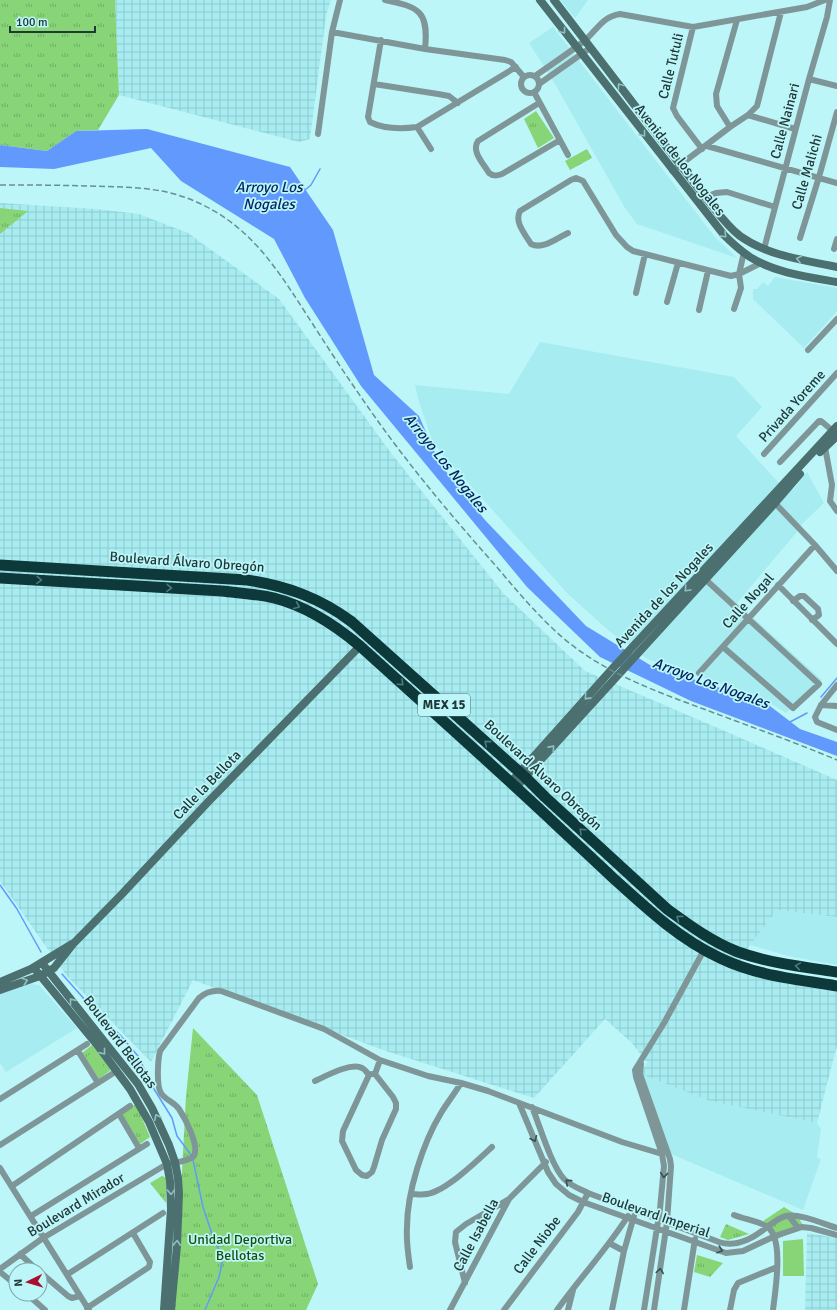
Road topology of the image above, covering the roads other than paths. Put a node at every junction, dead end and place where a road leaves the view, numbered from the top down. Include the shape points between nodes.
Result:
1 (340, 0) edge
2 (385, 0) edge
3 (540, 0) edge
4 (554, 0) edge
5 (825, 0) edge
6 (830, 0) edge
7 (781, 12) junction
8 (737, 20) junction
9 (693, 27) junction
10 (332, 32) junction
11 (381, 40) junction
12 (585, 40) junction
13 (576, 47) junction
14 (590, 48) junction
15 (425, 49) junction
16 (581, 54) junction
17 (516, 67) junction
18 (534, 76) junction
19 (524, 77) junction
20 (809, 78) junction
21 (374, 84) junction
22 (539, 84) junction
23 (837, 86) edge
24 (534, 92) junction
25 (458, 103) junction
26 (539, 103) junction
27 (837, 112) edge
28 (748, 115) junction
29 (417, 127) junction
30 (730, 127) junction
31 (795, 129) junction
32 (318, 134) dead end
33 (560, 140) junction
34 (704, 147) junction
35 (432, 149) dead end
36 (568, 155) dead end
37 (680, 165) junction
38 (785, 169) junction
39 (672, 171) junction
40 (819, 178) junction
41 (837, 183) edge
42 (705, 197) junction
43 (775, 207) junction
44 (568, 233) dead end
45 (800, 238) dead end
46 (837, 239) edge
47 (764, 248) junction
48 (834, 249) dead end
49 (744, 252) junction
50 (645, 254) junction
51 (678, 263) junction
52 (761, 263) junction
53 (837, 267) edge
54 (708, 271) junction
55 (739, 274) junction
56 (837, 282) edge
57 (636, 293) dead end
58 (667, 302) dead end
59 (734, 309) dead end
60 (699, 310) dead end
61 (837, 319) edge
62 (808, 350) dead end
63 (837, 373) edge
64 (836, 431) edge
65 (825, 447) junction
66 (764, 454) dead end
67 (780, 462) dead end
68 (837, 499) edge
69 (772, 501) junction
70 (832, 505) junction
71 (837, 511) edge
72 (815, 545) junction
73 (0, 565) edge
74 (837, 571) edge
75 (0, 578) edge
76 (705, 579) junction
77 (778, 586) junction
78 (793, 601) junction
79 (748, 620) junction
80 (812, 620) junction
81 (837, 644) edge
82 (360, 646) junction
83 (722, 647) junction
84 (634, 652) junction
85 (699, 673) dead end
86 (837, 685) edge
87 (821, 705) junction
88 (837, 706) edge
89 (837, 730) edge
90 (523, 775) junction
91 (514, 785) junction
92 (73, 944) junction
93 (704, 950) junction
94 (42, 963) junction
95 (34, 968) junction
96 (49, 972) junction
97 (837, 972) edge
98 (40, 976) junction
99 (0, 982) edge
100 (837, 986) edge
101 (0, 990) edge
102 (93, 1040) junction
103 (78, 1051) junction
104 (642, 1059) junction
105 (380, 1060) junction
106 (124, 1065) junction
107 (114, 1073) junction
108 (372, 1074) junction
109 (315, 1080) dead end
110 (461, 1082) junction
111 (98, 1083) junction
112 (145, 1095) junction
113 (0, 1099) edge
114 (138, 1100) junction
115 (519, 1103) junction
116 (130, 1106) dead end
117 (532, 1107) junction
118 (119, 1114) junction
119 (147, 1144) dead end
120 (0, 1145) edge
121 (492, 1147) dead end
122 (139, 1148) junction
123 (662, 1154) junction
124 (552, 1158) junction
125 (175, 1162) junction
126 (545, 1163) junction
127 (166, 1164) junction
128 (0, 1168) edge
129 (12, 1186) junction
130 (588, 1193) junction
131 (411, 1194) junction
132 (509, 1199) junction
133 (583, 1202) junction
134 (178, 1205) junction
135 (171, 1209) junction
136 (634, 1210) junction
137 (163, 1213) dead end
138 (734, 1215) dead end
139 (31, 1216) junction
140 (789, 1216) junction
141 (629, 1219) junction
142 (658, 1219) junction
143 (667, 1222) junction
144 (768, 1227) junction
145 (656, 1228) junction
146 (798, 1228) junction
147 (837, 1228) edge
148 (666, 1231) junction
149 (133, 1233) junction
150 (696, 1233) junction
151 (837, 1235) edge
152 (775, 1236) junction
153 (44, 1238) junction
154 (694, 1241) junction
155 (609, 1243) junction
156 (624, 1251) junction
157 (20, 1254) junction
158 (28, 1262) edge
159 (410, 1267) dead end
160 (777, 1268) junction
161 (0, 1270) edge
162 (171, 1270) junction
163 (68, 1274) junction
164 (8, 1278) edge
165 (48, 1279) edge
166 (465, 1283) junction
167 (573, 1288) junction
168 (80, 1296) junction
169 (36, 1302) edge
170 (88, 1309) edge
171 (45, 1310) edge
172 (164, 1310) edge
173 (171, 1310) edge
174 (450, 1310) edge
175 (504, 1310) edge
176 (558, 1310) edge
177 (568, 1310) edge
178 (612, 1310) edge
179 (644, 1310) edge
180 (654, 1310) edge
181 (684, 1310) edge
182 (730, 1310) edge
183 (773, 1310) edge

1 - 10 street
2 - 15 street via 411,6 418,12 426,25
3 -> 13 main road, Avenida de los Nogales
4 - 12 main road, Avenida de los Nogales
5 - 7 street via 807,7
6 - 20 street, Calle Nainari
7 - 8 street
7 - 28 street via 757,106
8 - 9 street
8 - 30 street via 716,94 717,106
9 - 12 street via 620,14 606,18
9 - 34 street, Calle Tutuli via 673,108
10 - 11 street
10 - 32 street
11 - 15 street
11 - 21 street
12 - 13 street
12 - 14 main road, Avenida de los Nogales
13 - 16 main road, Avenida de los Nogales
13 - 18 street
14 - 16 street
37 -> 14 main road, Avenida de los Nogales
15 - 17 street via 504,60
16 - 22 street
16 -> 39 main road, Avenida de los Nogales
17 - 19 street
17 - 25 street
18 - 19 street
18 - 22 street
19 - 24 street via 521,84 523,89 526,92
20 - 23 street
20 - 31 street, Calle Nainari
21 - 25 street via 449,96
21 - 29 street via 368,117 370,122 401,129
22 - 24 street
24 - 26 street
25 - 29 street
26 - 33 street
26 - 33 street via 478,140 475,150 489,173 497,176
27 - 40 street, Calle Malichi
28 - 30 street
28 - 31 street
29 - 35 street
30 - 34 street
31 - 38 street, Calle Nainari
33 - 36 street
34 - 37 street
34 - 38 street
37 - 39 street
37 - 42 main road, Avenida de los Nogales
38 - 40 street
38 - 43 street, Calle Nainari
39 -> 49 main road, Avenida de los Nogales via 724,236
40 - 41 street
40 - 45 street, Calle Malichi
42 - 43 street via 727,192
42 - 47 main road, Avenida de los Nogales via 734,230
43 - 47 street, Calle Nainari
44 - 50 street via 542,246 531,244 518,222 518,214 576,178 582,181 621,242 633,251
46 - 48 street
53 -> 47 main road, Avenida de los Nogales via 800,260
49 - 52 main road, Avenida de los Nogales
49 - 55 street
50 - 51 street
50 - 57 street
51 - 54 street
51 - 58 street
52 - 55 street
52 - 56 main road, Avenida de los Nogales via 794,274
54 - 55 street via 731,276
54 - 60 street
55 - 59 street via 740,288
61 - 62 street
63 - 66 street, Privada Yoreme
64 - 65 main road, Avenida de los Nogales
64 - 67 street via 821,421 818,422
64 - 69 main road, Avenida de los Nogales
65 - 69 main road, Avenida de los Nogales
65 - 70 street via 832,485
68 - 70 street
69 - 72 street
69 - 76 main road, Avenida de los Nogales
69 -> 84 main road, Avenida de los Nogales
70 - 71 street
72 - 74 street
72 - 77 street, Calle Nogal
90 -> 73 highway, Boulevard Álvaro Obregón / MEX 15 via 352,622 310,596 248,580
75 -> 82 highway, Boulevard Álvaro Obregón / MEX 15 via 222,591 275,598 327,622
76 - 79 street
76 - 84 main road, Avenida de los Nogales
77 - 78 street
77 - 79 street, Calle Nogal
78 - 80 street
78 - 80 street via 804,596 818,609 819,615
79 - 83 street, Calle Nogal
79 - 83 street via 819,684 793,708
80 - 81 street
82 -> 91 highway, Boulevard Álvaro Obregón / MEX 15
82 - 92 main road, Calle la Bellota
83 - 85 street, Calle Nogal
84 - 90 main road, Avenida de los Nogales
86 - 87 street
87 - 88 street
87 - 89 street via 815,719
90 - 91 main road, Avenida de los Nogales
97 -> 90 highway, Boulevard Álvaro Obregón / MEX 15 via 779,963 738,952 687,924 667,909
91 - 93 highway, Boulevard Álvaro Obregón / MEX 15 via 636,899 676,932
92 - 94 main road, Calle la Bellota
92 - 96 main road, Calle la Bellota
93 - 100 highway, Boulevard Álvaro Obregón / MEX 15 via 732,964 761,973
93 - 104 street
94 - 95 main road, Calle la Bellota
94 - 96 main road, Boulevard Bellotas
95 - 98 main road, Boulevard Bellotas
95 - 99 main road, Calle la Bellota
96 - 98 main road
102 -> 96 main road, Boulevard Bellotas
101 -> 98 main road
98 - 102 main road, Boulevard Bellotas
102 - 103 street
102 - 106 main road, Boulevard Bellotas
102 -> 107 main road, Boulevard Bellotas
103 - 111 street
103 - 113 street
104 - 123 street via 635,1073
104 - 143 street via 640,1074 670,1159
105 - 108 street
105 - 110 street via 428,1076
105 - 125 street, Boulevard Mirador via 324,1029 221,991 213,990 204,994 160,1050 158,1057 160,1093 179,1109 196,1143 196,1151 192,1157
106 - 107 street
106 - 112 main road, Boulevard Bellotas
107 - 111 street
107 - 114 main road, Boulevard Bellotas
108 - 108 street via 343,1130 342,1138 356,1170 367,1176 372,1172 382,1140 396,1110 393,1097
108 - 109 street via 363,1068 353,1066
110 - 115 street
110 - 131 street via 440,1114 425,1145
111 - 120 street
112 - 114 street
125 -> 112 main road, Boulevard Bellotas
114 - 127 main road, Boulevard Bellotas
115 - 117 street
115 -> 126 street, Boulevard Imperial
116 - 118 street
117 - 123 street via 622,1142
117 - 124 street, Boulevard Imperial
118 - 122 street
118 - 129 street
119 - 122 street
121 - 131 street via 440,1189 428,1194
122 - 139 street
123 -> 142 street via 664,1166
124 - 126 street, Calle Isabella
130 -> 124 street, Boulevard Imperial via 564,1180
125 - 127 street, Boulevard Mirador
125 - 134 main road, Boulevard Bellotas
126 - 132 street, Calle Isabella
126 - 133 street, Boulevard Imperial via 562,1191
127 -> 135 main road, Boulevard Bellotas via 170,1181
127 - 153 street, Boulevard Mirador
128 - 129 street
129 - 139 street
130 - 133 street, Calle Niobe
130 - 136 street, Boulevard Imperial
131 - 159 street via 407,1226
132 - 166 street, Calle Isabella
132 - 166 street, Calle Isabella via 456,1232 455,1242
133 - 141 street, Boulevard Imperial
133 - 175 street, Calle Niobe
134 - 135 street
162 -> 134 main road, Boulevard Bellotas
135 - 162 main road, Boulevard Bellotas
136 - 141 street
136 - 142 street, Boulevard Imperial
137 - 149 street
138 - 144 street
139 - 153 street
140 - 144 street, Boulevard Imperial
140 - 146 street
140 - 147 street
141 - 145 street, Boulevard Imperial
141 - 155 street
141 - 156 street
142 - 143 street, Boulevard Imperial
142 - 145 street
143 - 148 street
143 - 150 street, Boulevard Imperial
144 - 150 street, Boulevard Imperial via 750,1239 734,1244 724,1244
144 - 152 street
145 - 148 street, Boulevard Imperial
145 - 179 street
146 - 151 street, Boulevard Imperial via 811,1228
146 - 152 street, Boulevard Imperial
148 - 154 street, Boulevard Imperial
180 -> 148 street
149 - 163 street
149 - 170 street via 150,1262 149,1267
150 - 154 street
154 -> 152 street, Boulevard Imperial via 731,1253 743,1251
152 - 160 street via 778,1250
153 - 157 street, Boulevard Mirador
153 - 163 street
154 - 181 street
155 - 156 street
155 - 167 street
156 - 178 street
157 - 158 street
157 - 161 street, Boulevard Mirador
160 - 182 street via 738,1283
160 - 183 street
161 - 164 street
162 - 172 main road, Boulevard Bellotas
162 - 173 main road, Boulevard Bellotas
163 - 168 street
165 - 168 street via 68,1296
166 - 174 street, Calle Isabella
167 - 176 street
167 - 177 street
168 - 170 street
169 - 171 street

